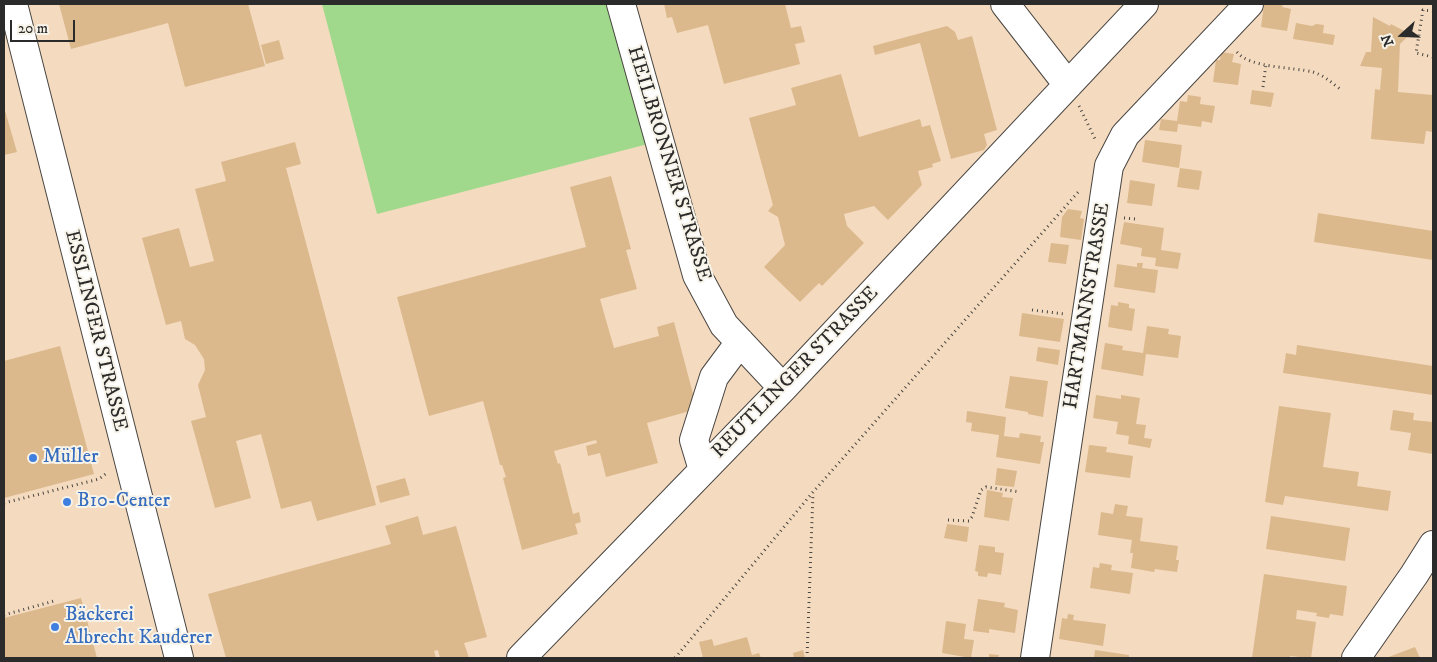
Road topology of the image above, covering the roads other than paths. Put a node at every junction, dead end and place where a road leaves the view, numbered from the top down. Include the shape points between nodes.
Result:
1 (13, 4) edge
2 (621, 4) edge
3 (1004, 4) edge
4 (1144, 4) edge
5 (1249, 4) edge
6 (1068, 85) junction
7 (740, 342) junction
8 (783, 388) junction
9 (703, 470) junction
10 (1433, 545) edge
11 (179, 658) edge
12 (521, 658) edge
13 (1035, 658) edge
14 (1356, 658) edge

1 - 11 street, ESSLINGER STRASSE
2 - 7 street, HEILBRONNER STRASSE via 697,275 724,325
3 - 6 street
4 - 6 street, REUTLINGER STRASSE
5 - 13 street, HARTMANNSTRASSE via 1125,135 1110,166
6 - 8 street, REUTLINGER STRASSE
7 - 8 street, HEILBRONNER STRASSE
7 - 9 street via 714,377 694,440
8 - 9 street, REUTLINGER STRASSE
9 - 12 street, REUTLINGER STRASSE
10 - 14 street

